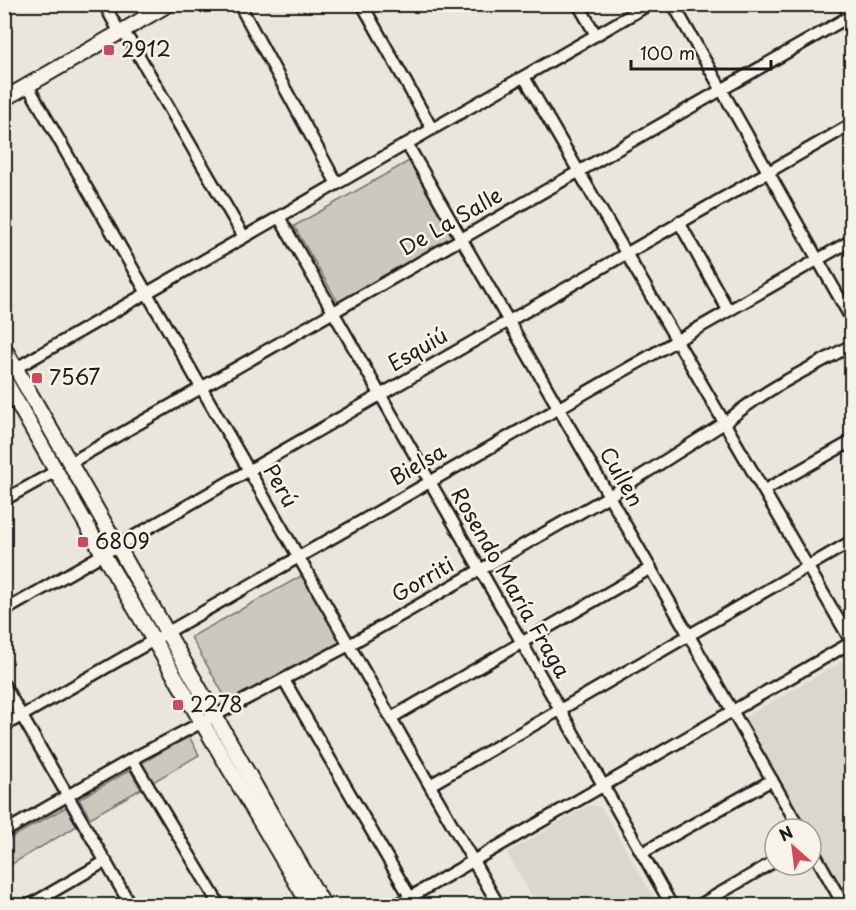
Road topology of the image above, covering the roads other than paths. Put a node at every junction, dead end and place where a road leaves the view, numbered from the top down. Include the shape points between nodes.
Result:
1 (104, 4) edge
2 (169, 4) edge
3 (239, 4) edge
4 (362, 4) edge
5 (578, 4) edge
6 (650, 4) edge
7 (673, 4) edge
8 (843, 4) edge
9 (851, 16) edge
10 (120, 33) junction
11 (596, 35) junction
12 (524, 77) junction
13 (28, 86) junction
14 (721, 90) junction
15 (4, 99) edge
16 (852, 124) edge
17 (432, 129) junction
18 (407, 144) junction
19 (767, 171) junction
20 (578, 172) junction
21 (337, 184) junction
22 (279, 217) junction
23 (679, 222) junction
24 (244, 237) junction
25 (462, 238) junction
26 (852, 240) edge
27 (624, 253) junction
28 (817, 259) junction
29 (147, 293) junction
30 (728, 310) junction
31 (333, 312) junction
32 (508, 320) junction
33 (852, 320) edge
34 (676, 340) junction
35 (852, 345) edge
36 (4, 348) edge
37 (8, 374) edge
38 (202, 388) junction
39 (380, 394) junction
40 (559, 408) junction
41 (726, 422) junction
42 (852, 441) edge
43 (70, 463) junction
44 (249, 470) junction
45 (56, 471) junction
46 (430, 481) junction
47 (765, 490) junction
48 (609, 496) junction
49 (4, 500) edge
50 (852, 541) edge
51 (117, 546) junction
52 (103, 554) junction
53 (298, 556) junction
54 (808, 567) junction
55 (651, 568) junction
56 (480, 570) junction
57 (4, 611) edge
58 (167, 632) junction
59 (689, 635) junction
60 (153, 640) junction
61 (522, 642) junction
62 (851, 642) edge
63 (350, 645) junction
64 (284, 680) junction
65 (4, 685) edge
66 (560, 710) junction
67 (732, 710) junction
68 (22, 715) junction
69 (215, 716) junction
70 (391, 718) junction
71 (202, 721) junction
72 (4, 726) edge
73 (132, 759) junction
74 (772, 780) junction
75 (430, 785) junction
76 (603, 785) junction
77 (68, 795) junction
78 (793, 817) edge
79 (4, 832) edge
80 (642, 853) junction
81 (473, 860) junction
82 (106, 861) junction
83 (763, 868) edge
84 (823, 869) edge
85 (410, 897) junction
86 (28, 906) edge
87 (131, 906) edge
88 (220, 906) edge
89 (310, 906) edge
90 (324, 906) edge
91 (395, 906) edge
92 (499, 906) edge
93 (672, 906) edge
94 (698, 906) edge
95 (844, 906) edge

1 - 10 street
2 - 10 main road
3 - 21 street
4 - 17 street
5 - 11 street
6 - 11 street
7 - 14 street
8 - 9 street
9 - 14 street, De La Salle
10 - 13 main road
10 - 24 street via 135,48
11 - 12 street
12 - 17 street
12 - 20 street
13 - 15 main road
13 - 29 street, Perú
14 - 19 street
14 - 20 street, De La Salle
16 - 19 street, Esquiú
17 - 18 street
18 - 21 street
18 - 25 street, Cullen
19 - 23 street, Esquiú
19 - 28 street
20 - 25 street, De La Salle
20 - 27 street
21 - 22 street
22 - 24 street
22 - 31 street, Rosendo María Fraga
23 - 27 street, Esquiú
23 - 30 street
24 - 29 street
25 - 31 street, De La Salle
25 - 32 street, Cullen
26 - 28 street, Bielsa
27 - 32 street, Esquiú
27 - 34 street
28 - 30 street, Bielsa
28 - 33 street
29 - 37 street
29 - 38 street, Perú
30 - 34 street, Bielsa
31 - 38 street, De La Salle
31 - 39 street, Rosendo María Fraga
32 - 39 street, Esquiú
32 - 40 street, Cullen
34 - 40 street, Bielsa
34 - 41 street
35 - 41 street, Gorriti via 775,387
36 - 37 main road
37 - 43 main road
37 - 45 main road
38 - 43 street, De La Salle
38 - 44 street, Perú
39 - 44 street, Esquiú
39 - 46 street, Rosendo María Fraga
40 - 46 street, Bielsa
40 - 48 street, Cullen
41 - 47 street
41 - 48 street, Gorriti
42 - 47 street
43 - 51 main road
44 - 51 street, Esquiú
44 - 53 street, Perú
45 - 49 street
45 - 52 main road
46 - 53 street, Bielsa
46 - 56 street, Rosendo María Fraga
47 - 54 street
48 - 55 street, Cullen
48 - 56 street, Gorriti
50 - 54 street
51 - 52 street, Esquiú
51 - 58 main road
52 - 57 street, Esquiú
52 - 60 main road
53 - 58 street, Bielsa
53 - 63 street, Perú
54 - 59 street
54 - 62 street
55 - 59 street, Cullen
55 - 61 street
56 - 61 street, Rosendo María Fraga
56 - 63 street, Gorriti
58 - 60 street, Bielsa
58 - 69 main road
59 - 66 street
59 - 67 street, Cullen
60 - 68 street, Bielsa
60 - 71 main road
61 - 66 street, Rosendo María Fraga
61 - 70 street
62 - 67 street
63 - 64 street, Gorriti
63 - 70 street, Perú
64 - 69 street, Gorriti
64 - 85 street
65 - 68 street
66 - 75 street
66 - 76 street, Rosendo María Fraga
67 - 74 street, Cullen
67 - 76 street
68 - 72 street, Bielsa
68 - 77 street
69 - 71 street, Gorriti
69 - 90 main road
70 - 75 street, Perú
71 - 73 street, Gorriti
71 - 89 main road
73 - 77 street, Gorriti
73 - 88 street
74 - 78 street, Cullen
74 - 80 street
75 - 81 street, Perú
76 - 80 street, Rosendo María Fraga
76 - 81 street
77 - 79 street, Gorriti
77 - 82 street
80 - 93 street, Rosendo María Fraga
81 - 85 street
81 - 92 street, Perú
82 - 86 street
82 - 87 street
83 - 94 street
84 - 95 street
85 - 91 street

